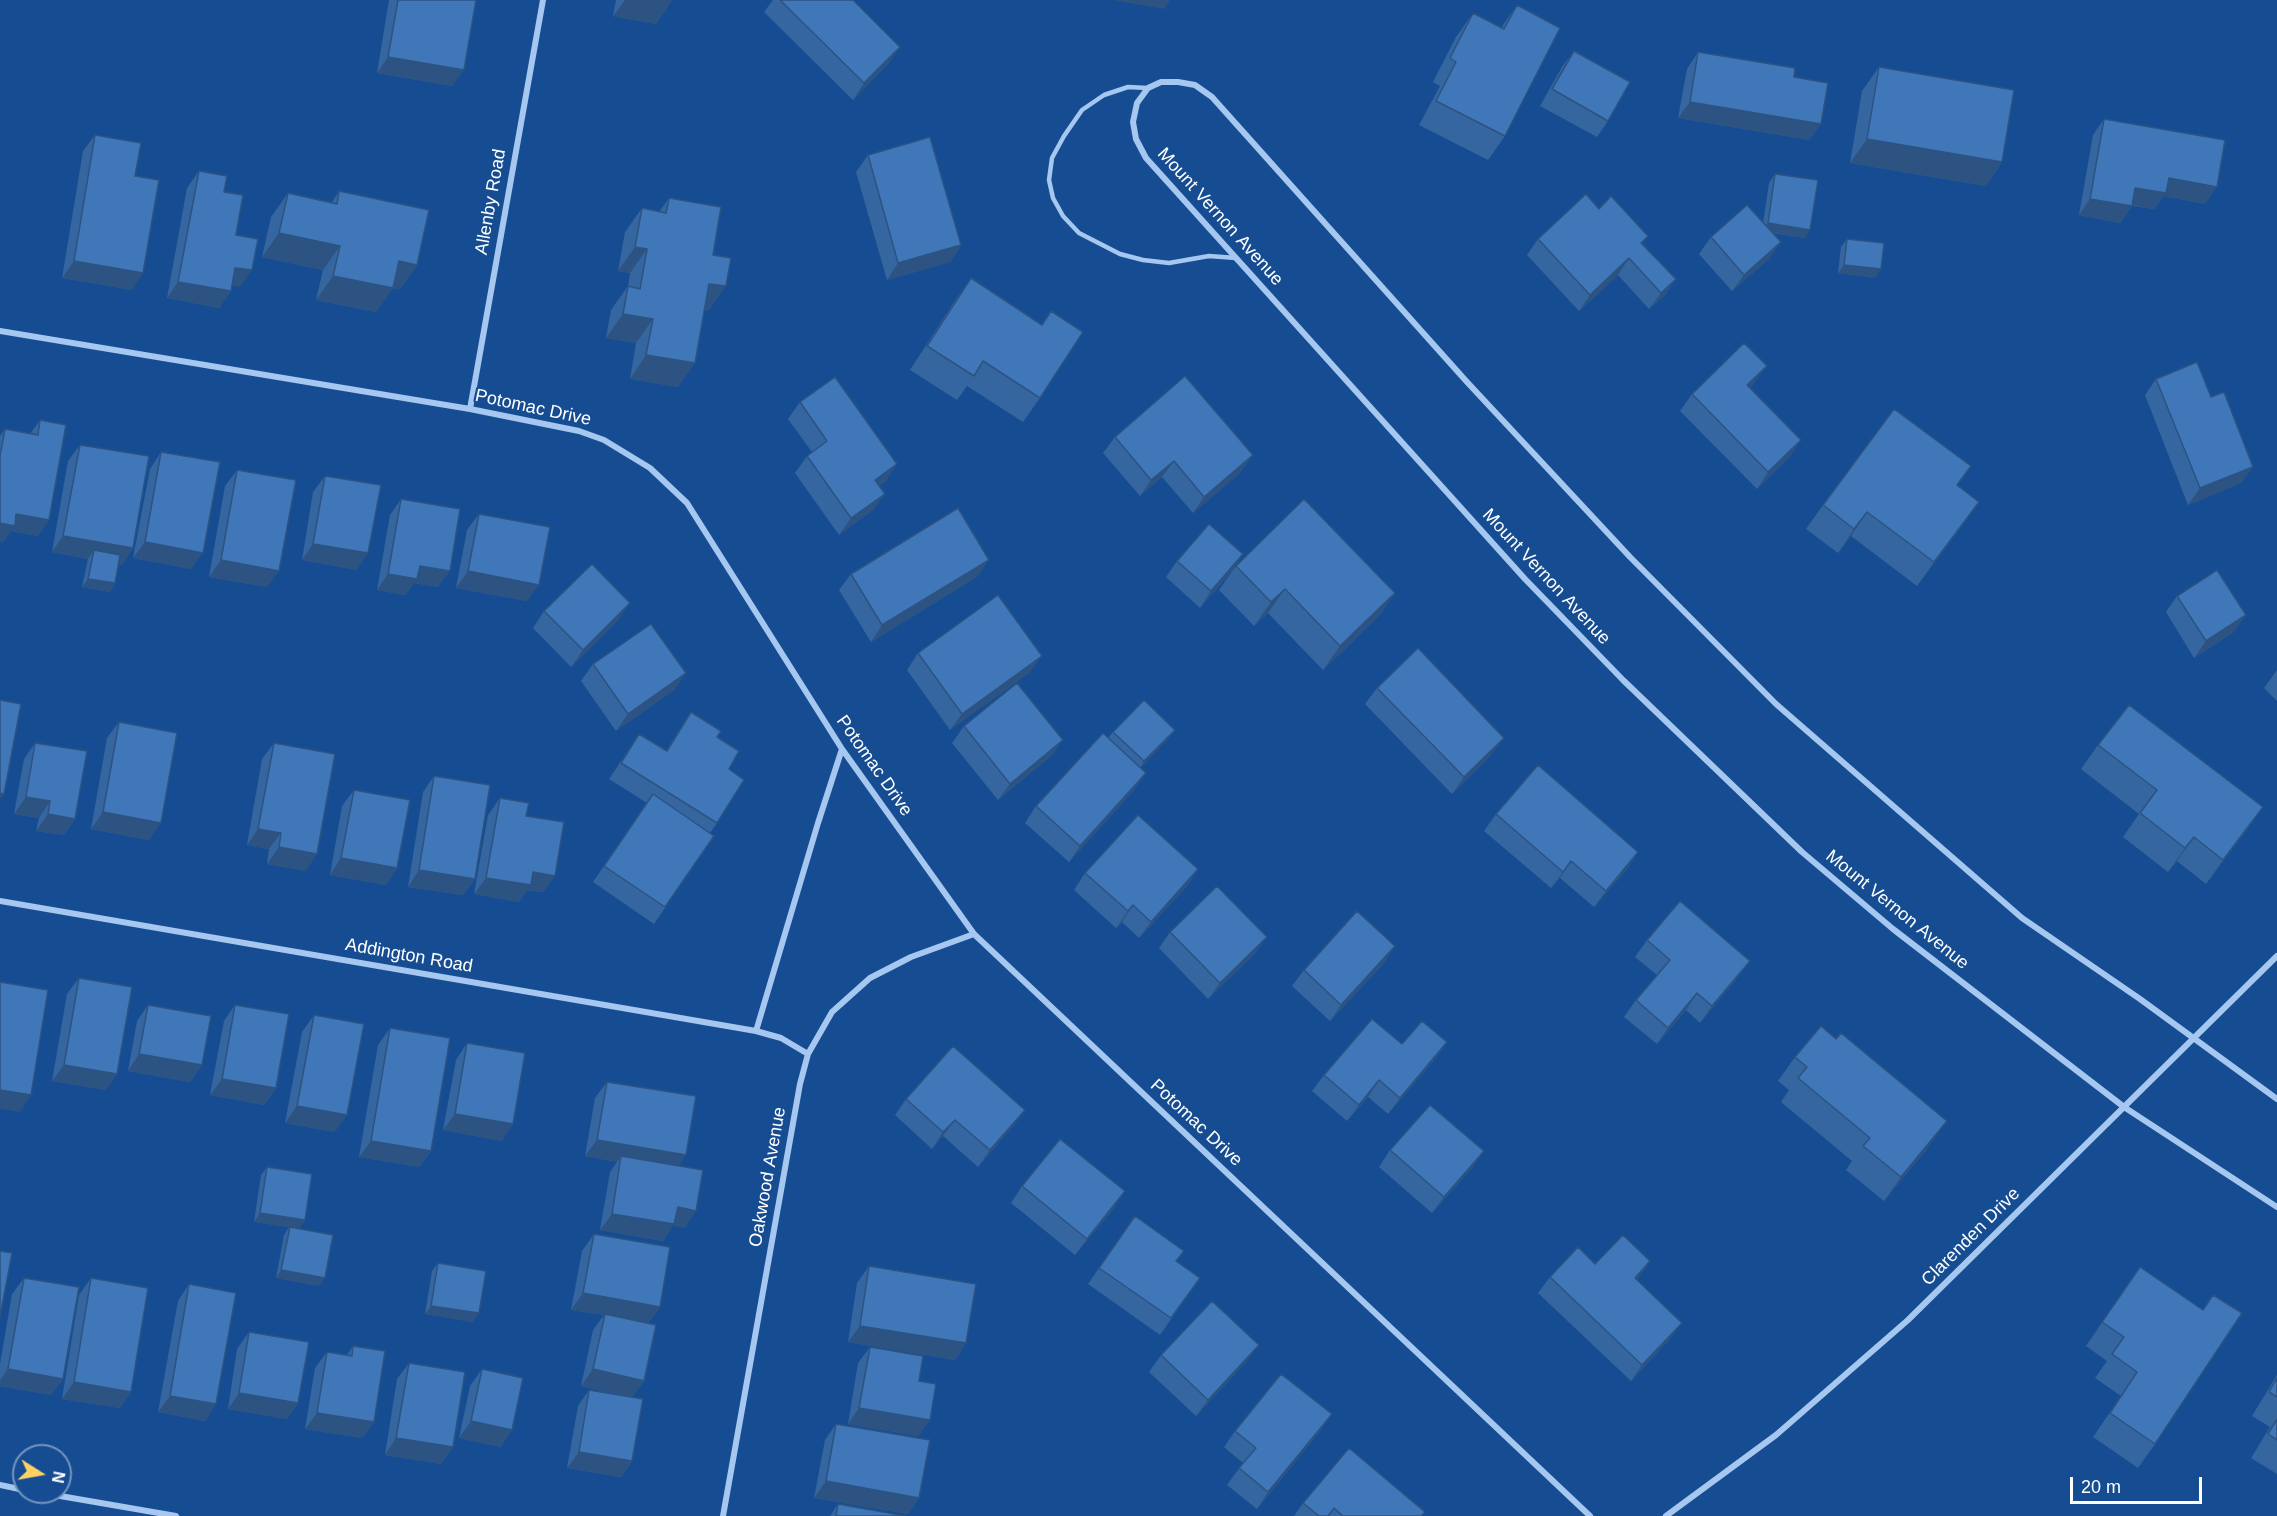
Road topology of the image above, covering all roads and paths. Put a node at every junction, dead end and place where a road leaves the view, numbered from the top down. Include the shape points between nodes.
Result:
1 (543, 0) edge
2 (1148, 88) junction
3 (1236, 258) junction
4 (0, 331) edge
5 (470, 409) junction
6 (842, 749) junction
7 (0, 902) edge
8 (974, 934) junction
9 (2277, 956) edge
10 (756, 1031) junction
11 (2193, 1039) junction
12 (808, 1054) junction
13 (2277, 1100) edge
14 (2124, 1107) junction
15 (2277, 1207) edge
16 (72, 1499) edge
17 (116, 1507) junction
18 (115, 1516) edge
19 (176, 1516) edge
20 (723, 1516) edge
21 (1590, 1516) edge
22 (1666, 1516) edge

1 - 5 street, Allenby Road
2 - 3 street, Mount Vernon Avenue via 1137,103 1133,122 1136,139 1146,158
2 - 3 lane via 1128,87 1104,95 1082,110 1052,158 1049,180 1053,198 1079,233 1120,254 1169,263 1209,256
2 - 11 street via 1161,82 1178,82 1195,86 1212,97 1467,382 1630,557 1776,704 2022,918
3 - 14 street, Mount Vernon Avenue via 1525,579 1623,680 1802,852 1893,928
4 - 5 street, Potomac Drive
5 - 6 street, Potomac Drive via 596,437 650,468 669,485 702,525
6 - 8 street, Potomac Drive
6 - 10 street
7 - 10 street, Addington Road
8 - 12 street, Oakwood Avenue via 910,957 870,978 832,1012
8 - 21 street, Potomac Drive
9 - 11 street, Clarenden Drive
10 - 12 street, Addington Road via 781,1038
11 - 13 street
11 - 14 street, Clarenden Drive
12 - 20 street, Oakwood Avenue
14 - 15 street, Mount Vernon Avenue
14 - 22 street, Clarenden Drive via 1908,1320 1776,1435
16 - 17 street
17 - 18 street
17 - 19 street

